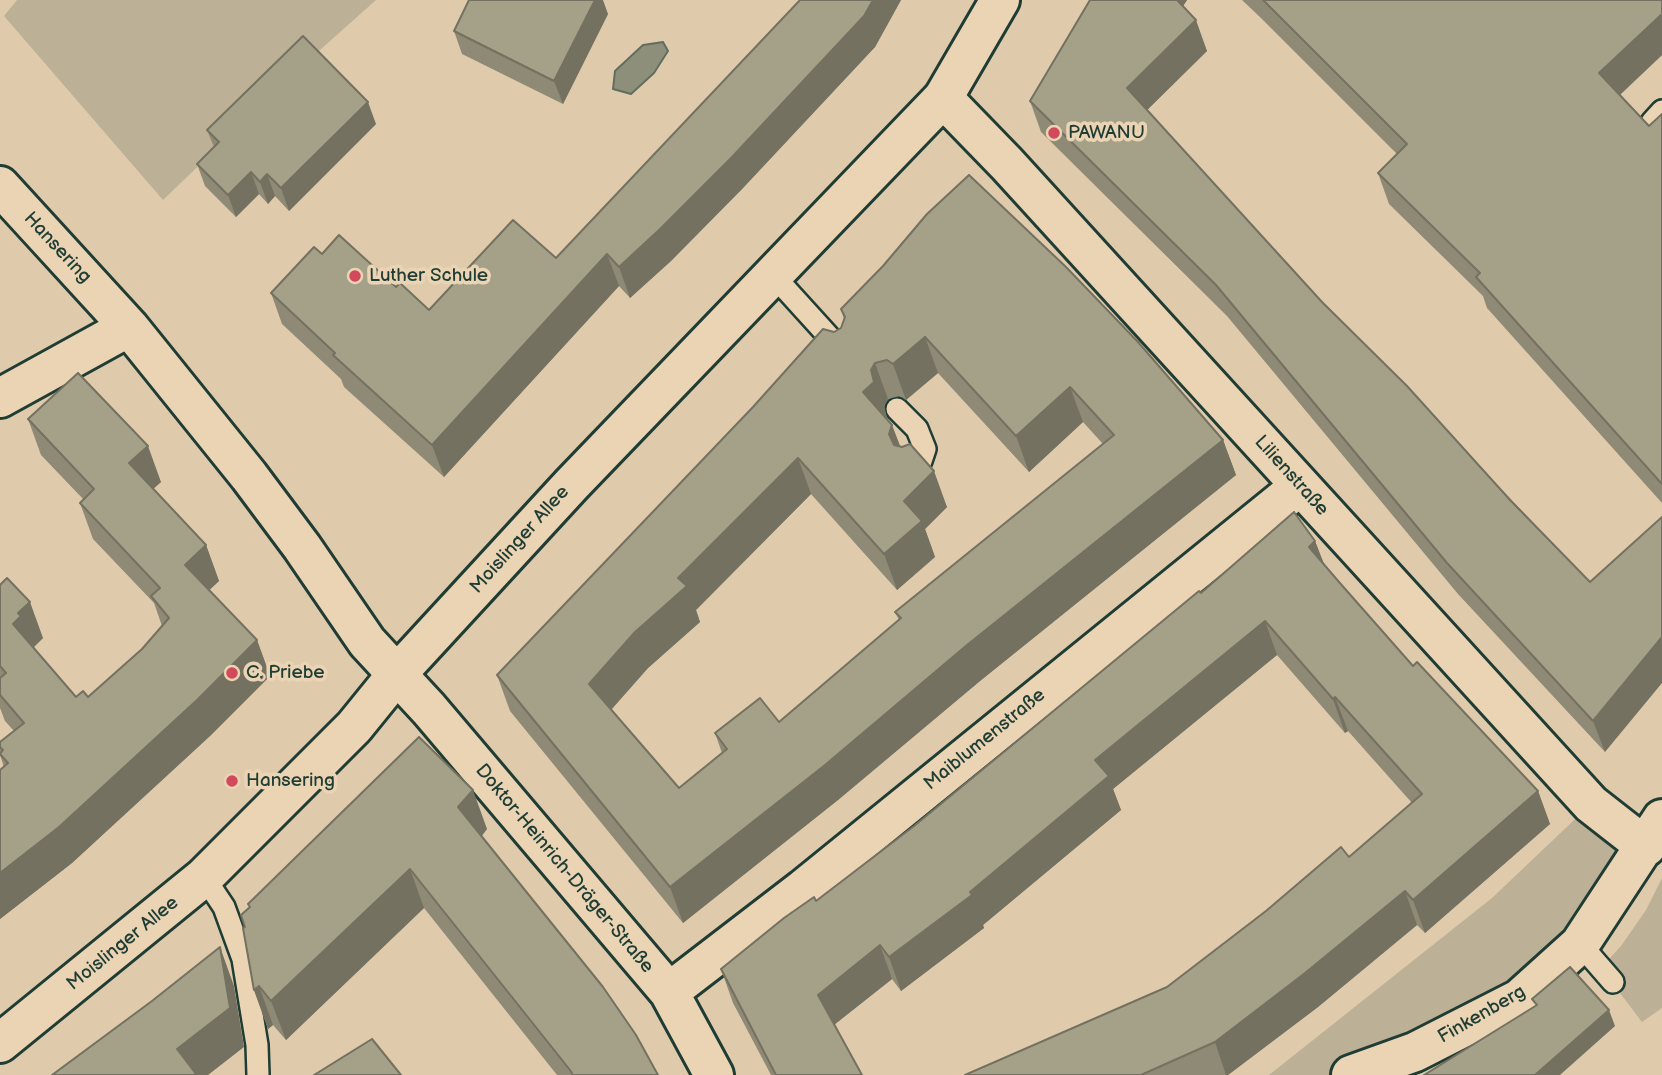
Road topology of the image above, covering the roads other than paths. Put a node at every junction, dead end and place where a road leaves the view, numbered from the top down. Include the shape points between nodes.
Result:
1 (1000, 0) edge
2 (943, 98) junction
3 (0, 186) edge
4 (773, 275) junction
5 (129, 327) junction
6 (845, 355) edge
7 (0, 398) edge
8 (897, 409) dead end
9 (915, 471) edge
10 (1300, 486) junction
11 (397, 674) junction
12 (1654, 833) edge
13 (204, 877) junction
14 (1580, 944) junction
15 (1613, 982) dead end
16 (669, 992) junction
17 (0, 1043) edge
18 (258, 1075) edge
19 (714, 1075) edge
20 (1351, 1075) edge

1 - 2 street, Moislinger Allee
2 - 4 street, Moislinger Allee
2 - 10 street, Lilienstraße
3 - 5 street, Hansering
4 - 6 lane
4 - 11 street, Moislinger Allee
5 - 7 street
5 - 11 street, Hansering via 249,476 367,642
8 - 9 lane via 917,429 925,449
10 - 12 street, Lilienstraße via 1591,804
10 - 16 street, Maiblumenstraße
11 - 13 street, Moislinger Allee via 354,727
11 - 16 street, Doktor-Heinrich-Dräger-Straße
12 - 14 street, Finkenberg
13 - 17 street, Moislinger Allee
13 - 18 lane via 224,907 243,959
14 - 15 lane
14 - 20 street, Finkenberg via 1519,999 1415,1052
16 - 19 street, Doktor-Heinrich-Dräger-Straße

